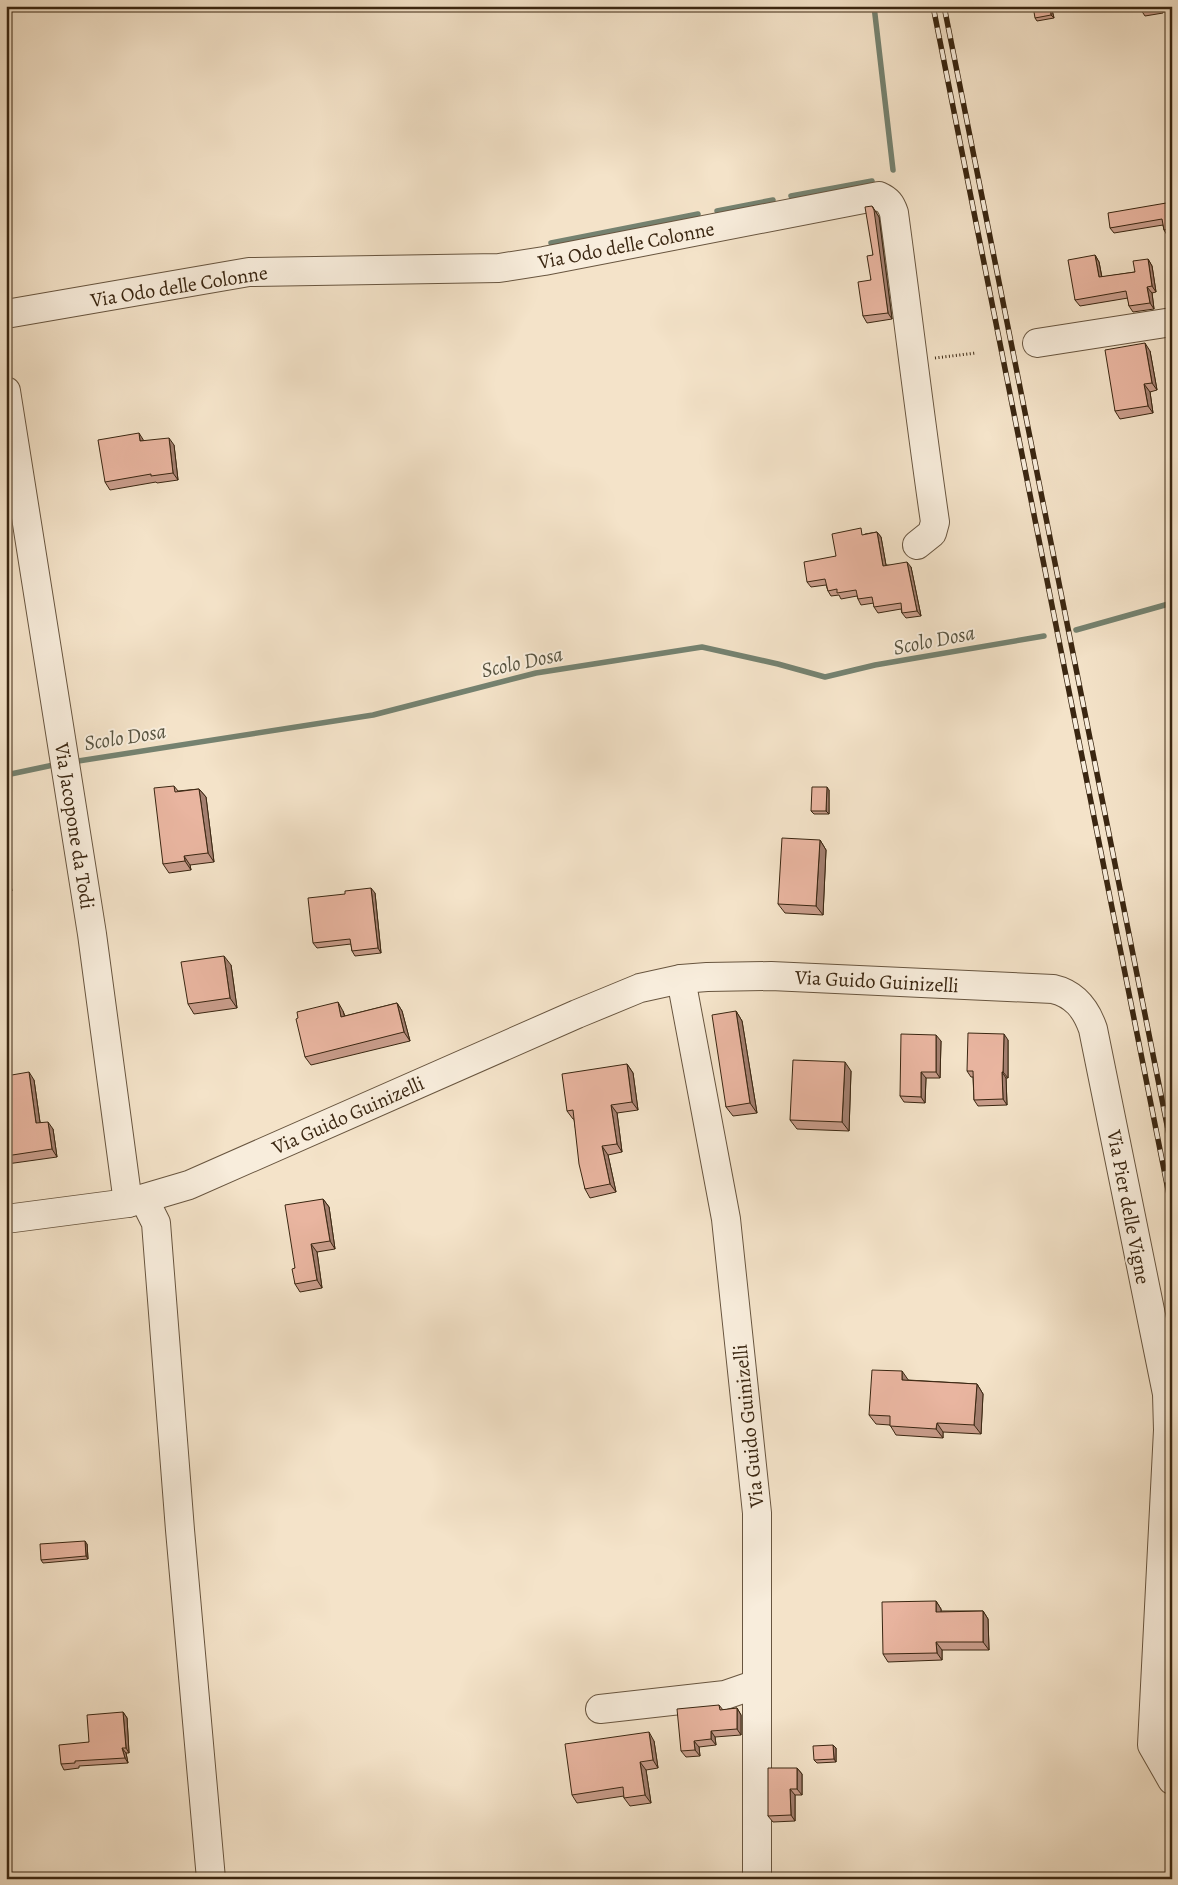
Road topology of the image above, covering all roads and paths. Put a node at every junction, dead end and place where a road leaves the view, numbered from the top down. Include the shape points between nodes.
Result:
1 (6, 314) edge
2 (1172, 322) edge
3 (1037, 343) dead end
4 (976, 353) dead end
5 (913, 360) junction
6 (6, 391) edge
7 (917, 545) dead end
8 (681, 979) junction
9 (1072, 996) joint
10 (136, 1201) junction
11 (6, 1219) edge
12 (757, 1684) junction
13 (600, 1709) dead end
14 (1172, 1780) edge
15 (212, 1879) edge
16 (757, 1879) edge

1 - 5 street, Via Odo delle Colonne via 249,272 499,268 879,196 892,205 894,213
2 - 3 street
4 - 5 path
5 - 7 street, Via Odo delle Colonne via 935,522 932,533
6 - 10 street, Via Jacopone da Todi
8 - 9 street, Via Guido Guinizelli via 771,976 1053,989
8 - 10 street, Via Guido Guinizelli via 640,988 189,1185
8 - 12 street, Via Guido Guinizelli via 726,1219 757,1513
9 - 14 street, Via Pier delle Vigne via 1088,1015 1094,1029 1167,1394 1152,1745
10 - 11 street, Via Guido Guinizelli
10 - 15 street, Via Jacopone da Todi via 156,1224
12 - 13 street via 725,1694
12 - 16 street, Via Guido Guinizelli

